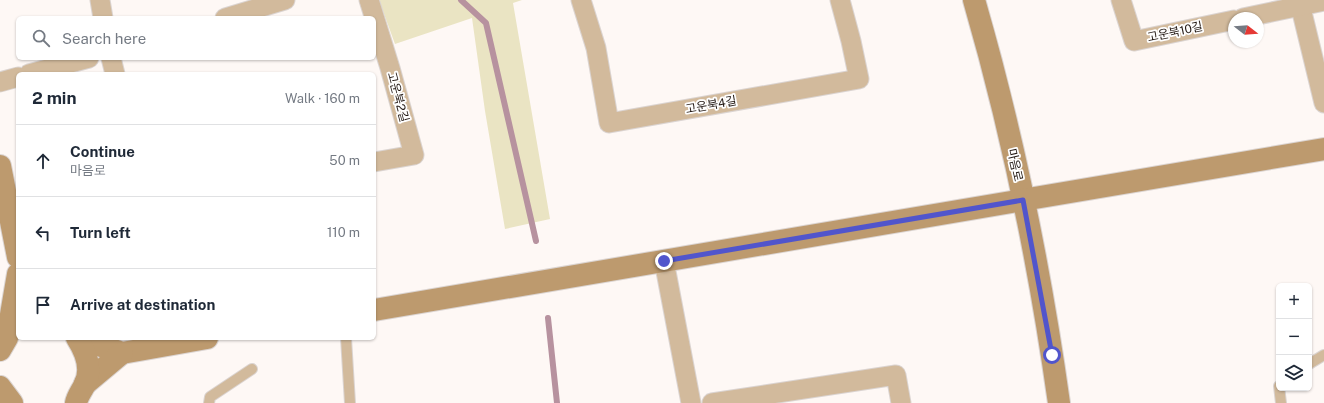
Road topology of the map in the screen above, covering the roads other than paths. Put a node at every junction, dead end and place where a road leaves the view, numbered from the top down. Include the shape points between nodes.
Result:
1 (100, 0) edge
2 (285, 0) edge
3 (369, 0) edge
4 (581, 0) edge
5 (840, 0) edge
6 (974, 0) edge
7 (1121, 0) edge
8 (1324, 2) edge
9 (1300, 3) edge
10 (1264, 12) edge
11 (103, 16) edge
12 (232, 16) edge
13 (374, 16) edge
14 (1228, 21) edge
15 (376, 23) edge
16 (82, 60) edge
17 (112, 60) edge
18 (36, 72) edge
19 (114, 72) edge
20 (16, 78) edge
21 (0, 82) edge
22 (1324, 103) edge
23 (1324, 149) edge
24 (376, 162) edge
25 (0, 166) edge
26 (1023, 200) junction
27 (16, 247) edge
28 (664, 261) junction
29 (16, 287) edge
30 (376, 310) edge
31 (8, 339) edge
32 (79, 340) edge
33 (84, 340) edge
34 (196, 340) edge
35 (346, 340) edge
36 (122, 352) junction
37 (1324, 355) edge
38 (1312, 363) edge
39 (1312, 364) edge
40 (1324, 366) edge
41 (252, 369) dead end
42 (0, 387) edge
43 (1280, 391) edge
44 (77, 397) edge
45 (12, 403) edge
46 (209, 403) edge
47 (350, 403) edge
48 (691, 403) edge
49 (712, 403) edge
50 (900, 403) edge
51 (1059, 403) edge
52 (1281, 403) edge

1 - 11 street
2 - 12 street
3 - 13 street, 고운북2길
4 - 5 street, 고운북4길 via 596,48 609,123 859,79
6 - 26 street, 마음로 via 989,52
7 - 14 street, 고운북10길 via 1134,41
8 - 9 street
9 - 10 street
9 - 22 street
15 - 24 street, 고운북2길 via 414,155
16 - 18 street
17 - 19 street
20 - 21 street
23 - 26 street
25 - 27 street
26 - 28 street
26 - 51 street, 마음로
28 - 30 street
28 - 48 street
29 - 31 street
32 - 44 street via 85,351 88,368
33 - 36 street
34 - 36 street
35 - 47 lane
36 - 44 street
37 - 38 lane
39 - 40 lane
41 - 46 lane via 210,397
42 - 45 street
43 - 52 lane
49 - 50 street via 896,375

